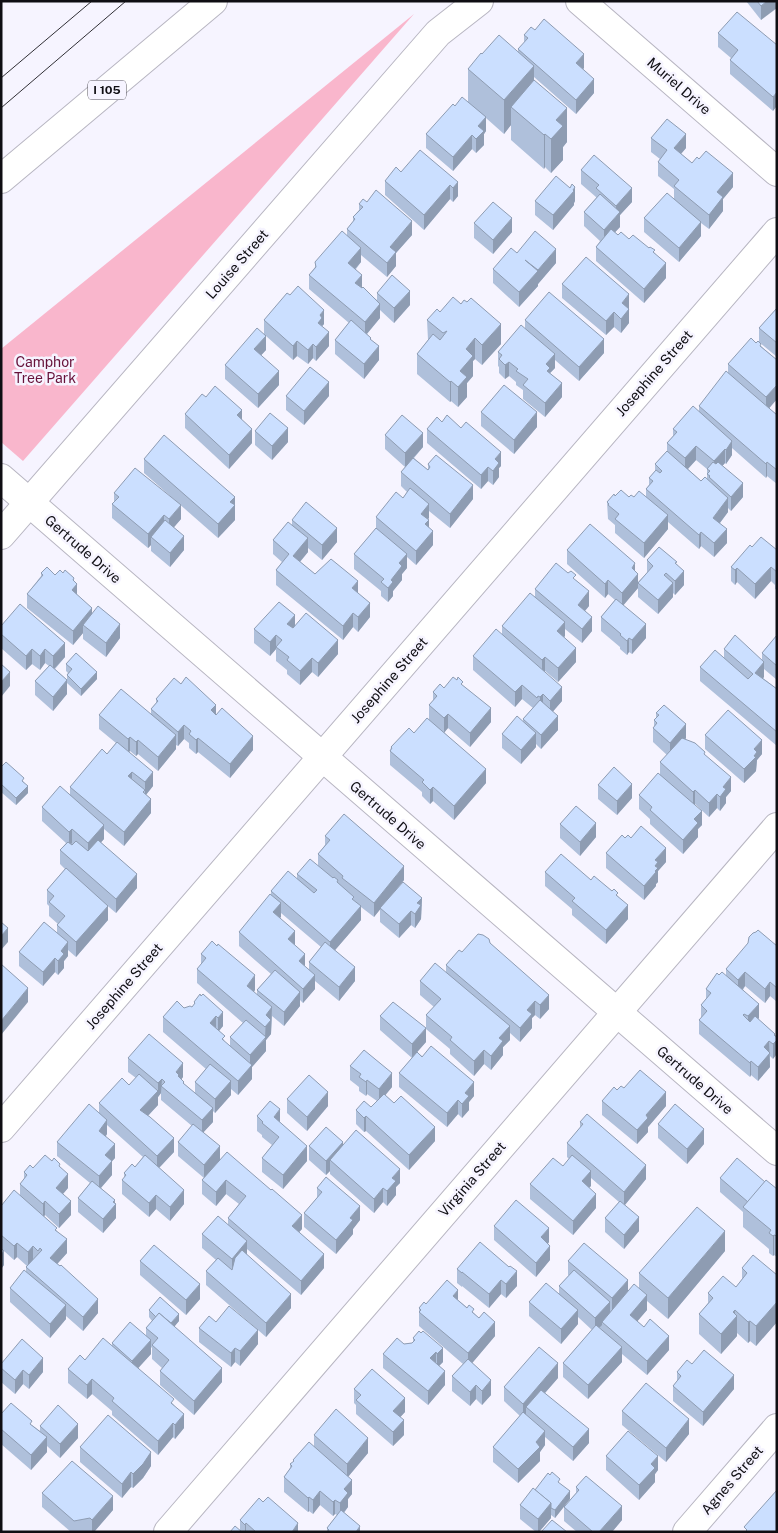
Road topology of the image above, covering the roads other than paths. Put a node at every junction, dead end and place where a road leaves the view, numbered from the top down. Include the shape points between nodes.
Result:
1 (213, 1) edge
2 (479, 1) edge
3 (580, 1) edge
4 (777, 172) edge
5 (1, 180) edge
6 (777, 232) edge
7 (1, 478) edge
8 (29, 502) junction
9 (1, 535) edge
10 (321, 757) junction
11 (777, 828) edge
12 (616, 1012) junction
13 (1, 1128) edge
14 (777, 1151) edge
15 (777, 1428) edge
16 (168, 1532) edge
17 (687, 1532) edge

1 - 5 main road, I 105
2 - 8 main road, Louise Street via 438,33
3 - 4 main road, Muriel Drive
6 - 10 main road, Josephine Street
7 - 8 main road, Gertrude Drive
8 - 9 main road, Louise Street
8 - 10 main road, Gertrude Drive
10 - 12 main road, Gertrude Drive
10 - 13 main road, Josephine Street
11 - 12 main road, Virginia Street
12 - 14 main road, Gertrude Drive
12 - 16 main road, Virginia Street
15 - 17 main road, Agnes Street

